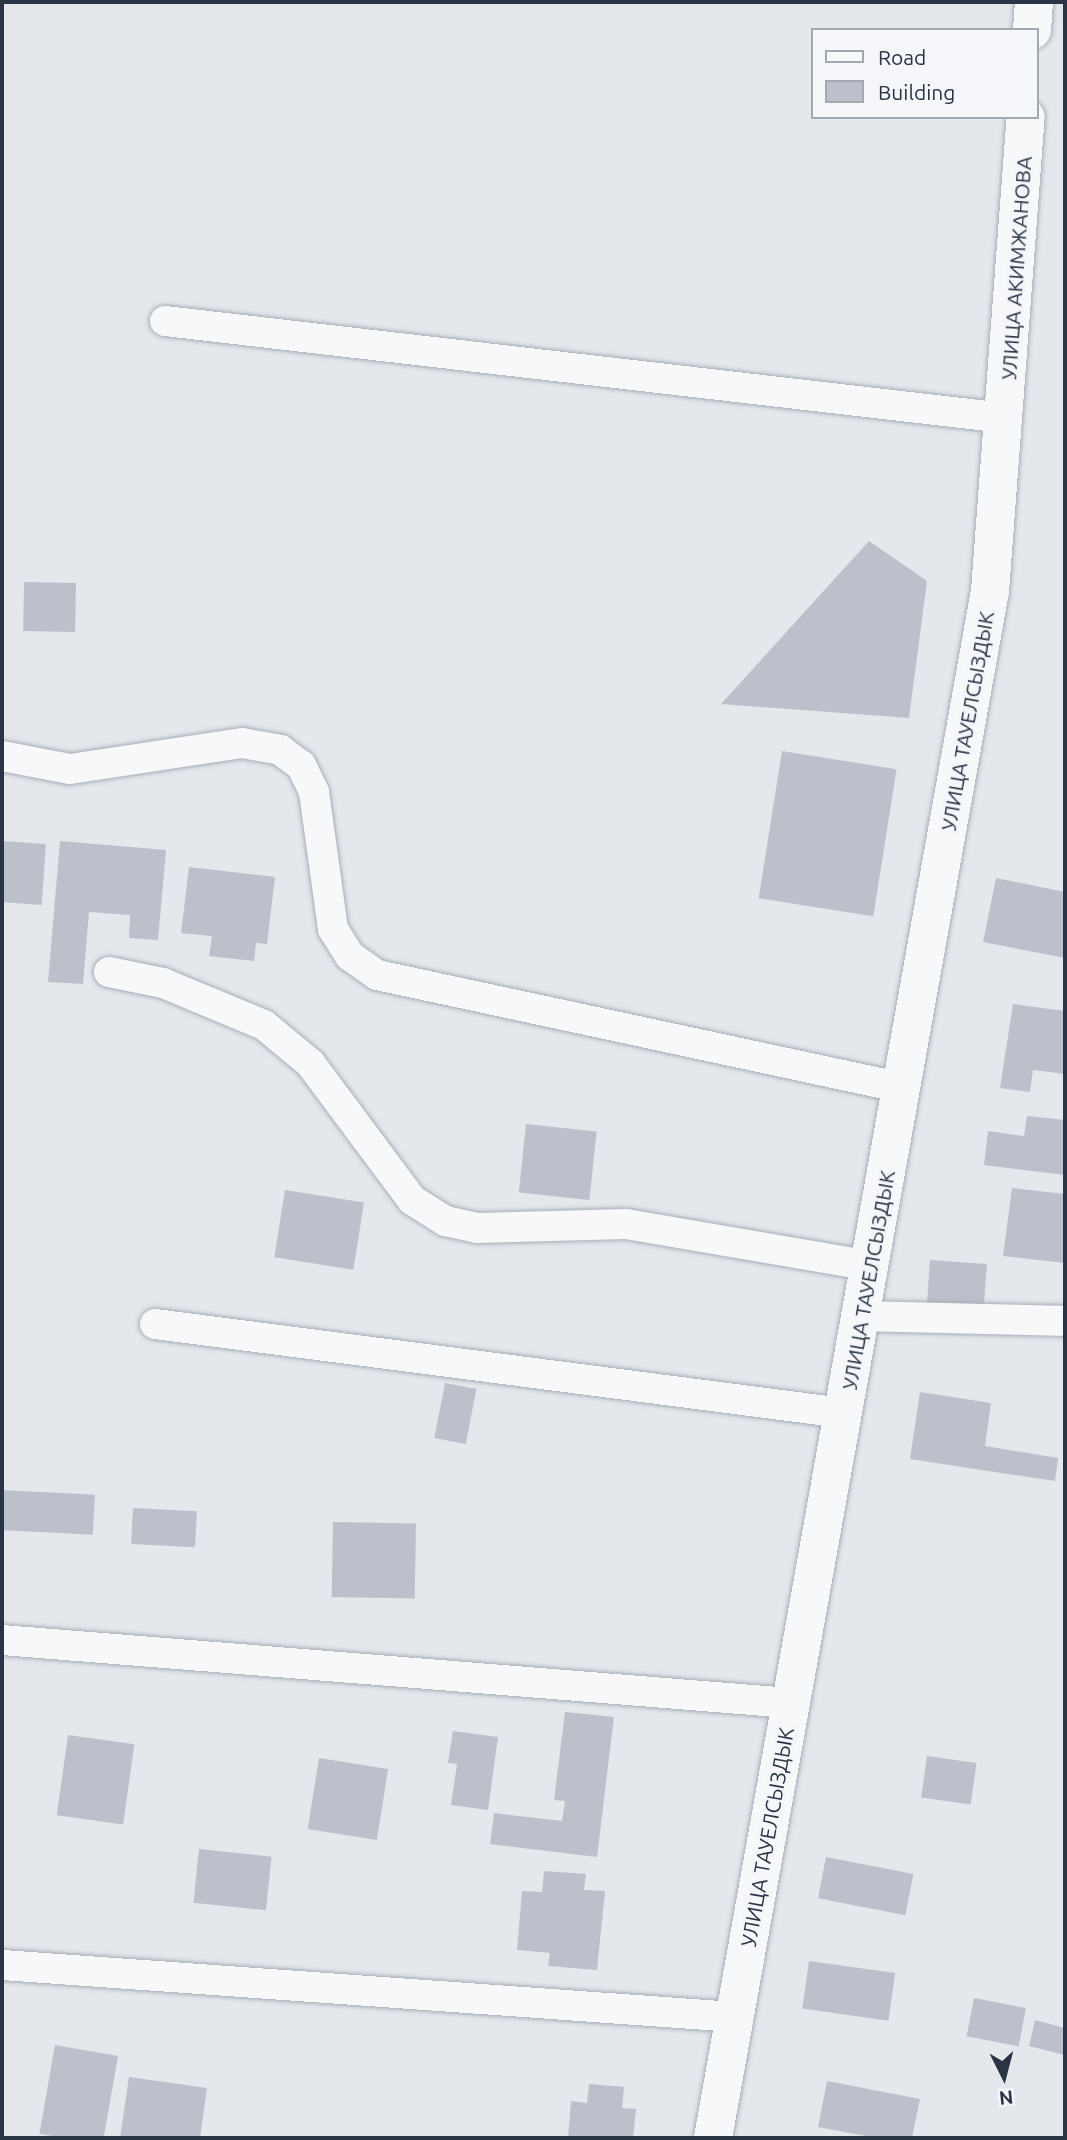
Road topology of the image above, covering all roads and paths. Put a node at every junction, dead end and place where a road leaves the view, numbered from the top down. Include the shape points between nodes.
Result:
1 (1034, 2) edge
2 (1032, 28) edge
3 (1026, 119) edge
4 (165, 321) dead end
5 (1005, 418) junction
6 (2, 756) edge
7 (109, 972) dead end
8 (903, 1088) junction
9 (872, 1266) junction
10 (863, 1316) junction
11 (1065, 1321) edge
12 (155, 1324) dead end
13 (843, 1413) junction
14 (2, 1640) edge
15 (791, 1703) junction
16 (2, 1965) edge
17 (735, 2017) junction
18 (713, 2138) edge

1 - 2 street
3 - 5 street, УЛИЦА АКИМЖАНОВА
4 - 5 street
5 - 8 street, УЛИЦА ТАУЕЛСЫЗДЫК via 990,591
6 - 8 street via 70,769 242,743 280,750 301,765 314,792 333,929 350,956 377,975
7 - 9 street via 163,984 264,1025 310,1062 412,1200 444,1221 477,1228 626,1224
8 - 9 street, УЛИЦА ТАУЕЛСЫЗДЫК
9 - 10 street, УЛИЦА ТАУЕЛСЫЗДЫК
10 - 11 street
10 - 13 street, УЛИЦА ТАУЕЛСЫЗДЫК
12 - 13 street
13 - 15 street, УЛИЦА ТАУЕЛСЫЗДЫК
14 - 15 street
15 - 17 street, УЛИЦА ТАУЕЛСЫЗДЫК
16 - 17 street
17 - 18 street, УЛИЦА ТАУЕЛСЫЗДЫК

